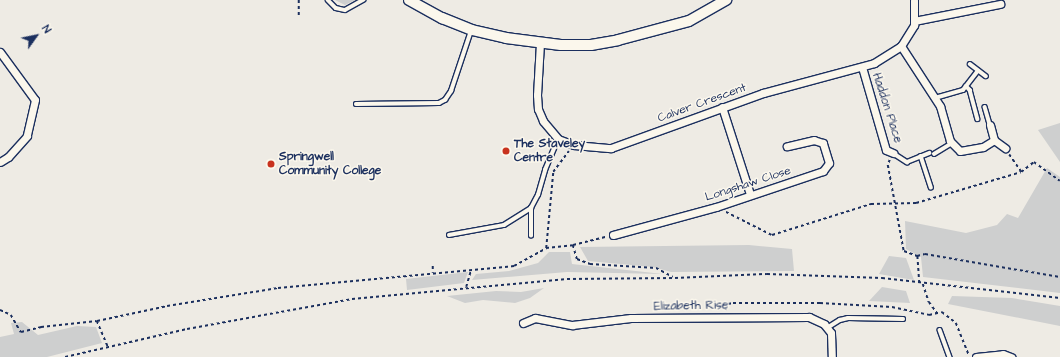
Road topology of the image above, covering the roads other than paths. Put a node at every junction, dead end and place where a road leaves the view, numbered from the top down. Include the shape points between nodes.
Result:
1 (328, 0) edge
2 (363, 0) edge
3 (409, 0) edge
4 (726, 0) edge
5 (914, 0) edge
6 (1000, 4) dead end
7 (914, 21) junction
8 (472, 30) junction
9 (540, 43) junction
10 (901, 46) junction
11 (0, 52) edge
12 (970, 64) dead end
13 (862, 67) junction
14 (978, 71) junction
15 (986, 76) dead end
16 (966, 86) junction
17 (935, 98) junction
18 (356, 104) dead end
19 (722, 107) junction
20 (985, 107) dead end
21 (978, 119) dead end
22 (990, 125) joint
23 (558, 139) junction
24 (994, 140) junction
25 (952, 143) junction
26 (787, 146) dead end
27 (1005, 148) dead end
28 (893, 152) joint
29 (929, 153) dead end
30 (934, 154) dead end
31 (921, 156) junction
32 (0, 162) edge
33 (932, 187) dead end
34 (750, 194) junction
35 (531, 208) junction
36 (449, 235) dead end
37 (613, 235) road end
38 (531, 236) dead end
39 (903, 319) dead end
40 (523, 323) dead end
41 (827, 328) junction
42 (940, 330) dead end
43 (832, 357) edge
44 (950, 357) edge
45 (976, 357) edge
46 (1011, 357) edge

1 - 2 lane via 336,8 345,10
3 - 8 street via 442,18
4 - 9 street via 689,21 618,40 591,45
5 - 7 street, Calver Crescent
6 - 7 street
7 - 10 street, Calver Crescent
8 - 9 street
8 - 18 lane via 451,91 445,100
9 - 23 street, Calver Crescent via 538,109 543,121
10 - 13 street, Calver Crescent via 892,54
10 - 17 street
11 - 32 street via 35,100 27,136
12 - 14 lane
13 - 19 street, Calver Crescent
13 - 28 street, Haddon Place via 886,150
14 - 15 lane
14 - 16 lane
16 - 17 lane via 963,90
16 - 21 lane via 970,90
17 - 25 street
19 - 23 street, Calver Crescent via 611,148 574,145
19 - 34 street
20 - 22 lane
22 - 24 street
23 - 35 lane
24 - 25 street via 983,147 960,151
24 - 27 street
25 - 30 lane
26 - 34 street, Longshaw Close via 814,140 823,143 829,163 823,171
28 - 31 lane via 907,162
29 - 31 lane
31 - 33 lane
34 - 37 street, Longshaw Close via 716,207
35 - 36 lane via 504,225
35 - 38 lane
39 - 41 lane via 848,318
40 - 41 street, Elizabeth Rise via 535,318 572,325 631,318 809,317 817,319
41 - 43 street via 831,333
42 - 44 lane
45 - 46 street via 1003,354

